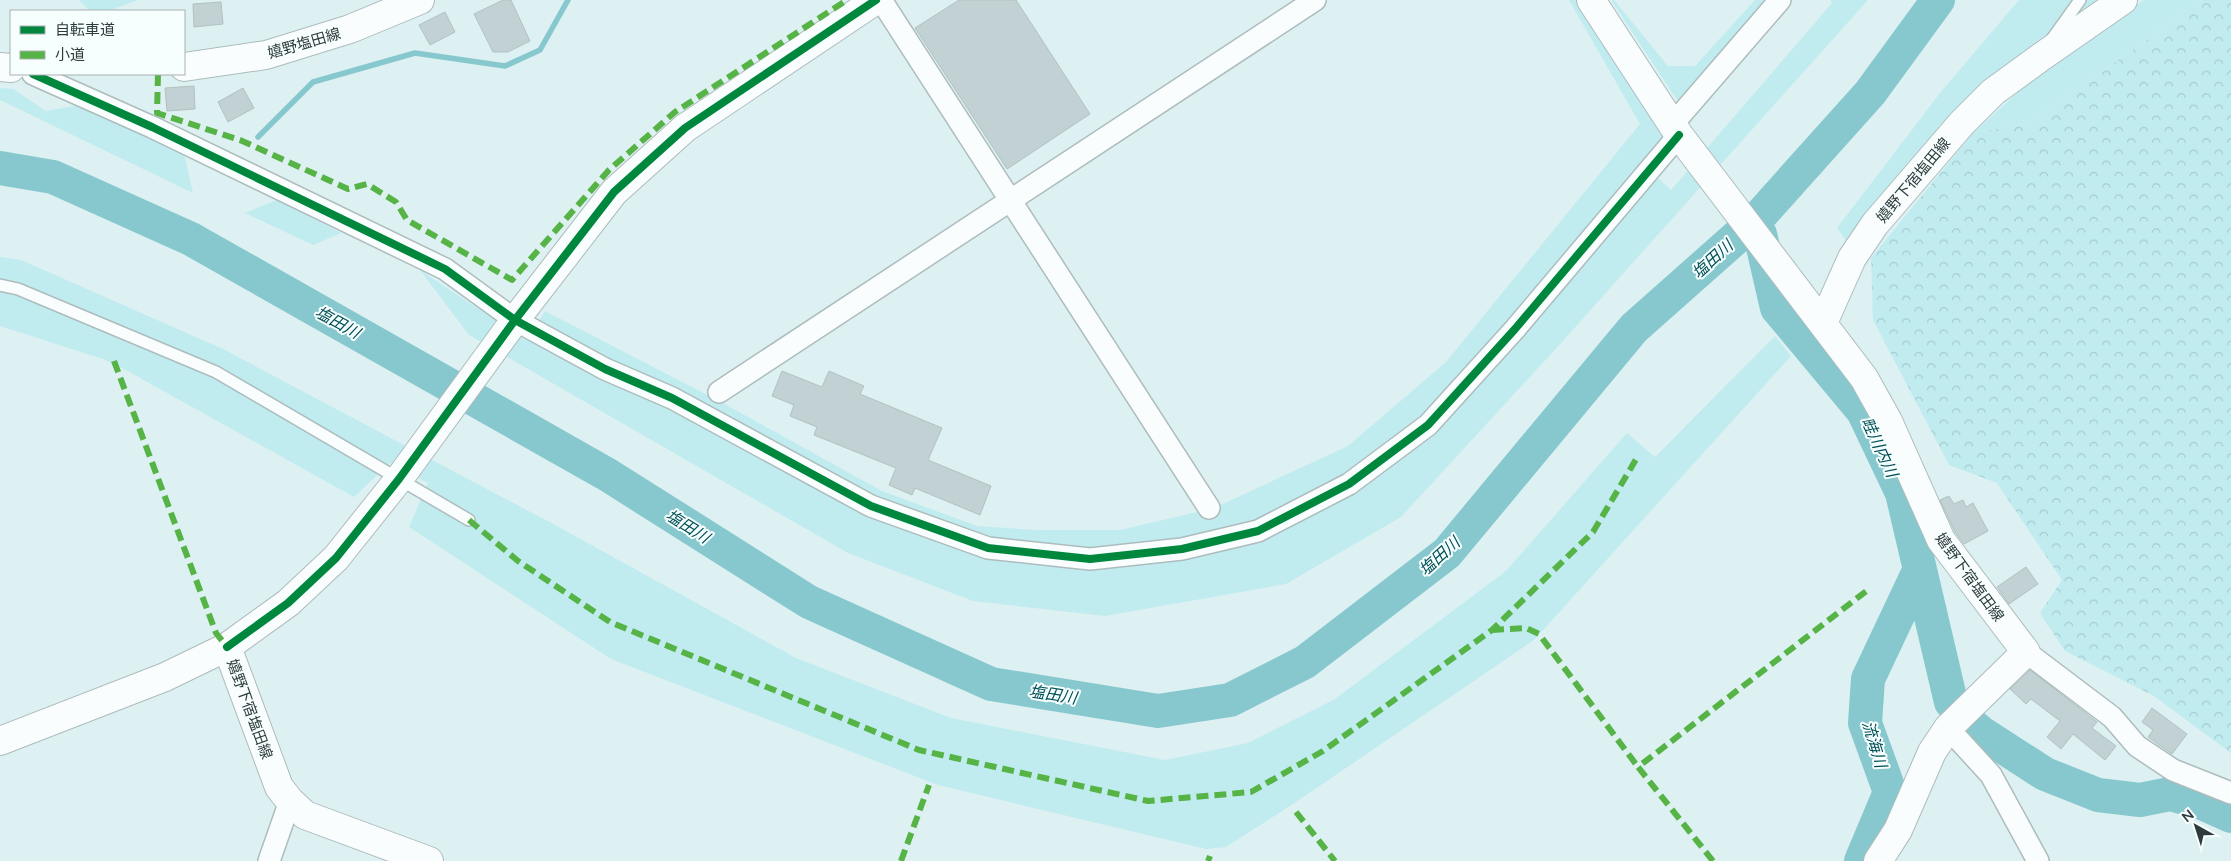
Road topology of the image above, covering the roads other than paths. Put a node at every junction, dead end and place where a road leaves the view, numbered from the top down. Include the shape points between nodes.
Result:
1 (420, 0) edge
2 (876, 0) edge
3 (881, 0) edge
4 (1315, 0) edge
5 (1592, 0) edge
6 (1780, 0) edge
7 (2080, 0) edge
8 (2123, 0) edge
9 (2041, 57) junction
10 (185, 67) edge
11 (35, 75) edge
12 (1679, 135) junction
13 (1010, 200) junction
14 (0, 285) edge
15 (515, 320) junction
16 (1823, 322) junction
17 (718, 392) dead end
18 (399, 479) junction
19 (1209, 508) dead end
20 (469, 520) dead end
21 (227, 647) junction
22 (2026, 652) junction
23 (1948, 728) junction
24 (0, 741) edge
25 (2231, 793) edge
26 (290, 801) junction
27 (269, 861) edge
28 (428, 861) edge
29 (1878, 861) edge
30 (2038, 861) edge

1 - 10 main road, 嬉野塩田線 via 350,29 266,55
2 - 15 main road via 685,128 614,192
3 - 13 street
4 - 13 street
5 - 12 main road
6 - 12 street
7 - 9 lane
8 - 9 main road, 嬉野下宿塩田線
9 - 16 main road, 嬉野下宿塩田線 via 1993,92 1962,122 1875,224 1852,258
11 - 15 street via 152,127 445,269
12 - 15 street via 1515,329 1428,424 1349,484 1258,531 1182,549 1090,559 988,548 871,506 672,398 605,369
12 - 16 main road
13 - 17 street
13 - 19 street
14 - 18 lane via 18,289 216,372
15 - 18 main road
16 - 22 main road, 嬉野下宿塩田線 via 1864,378 1888,421 1941,540
18 - 20 lane
18 - 21 main road via 336,558 288,603
21 - 24 main road, 嬉野下宿塩田線 via 165,677
21 - 26 main road, 嬉野下宿塩田線 via 279,787
22 - 23 main road
22 - 25 street via 2112,717 2138,746 2173,770
23 - 29 main road via 1932,752 1898,830
23 - 30 street via 1991,775
26 - 27 street
26 - 28 main road, 嬉野下宿塩田線 via 305,815

